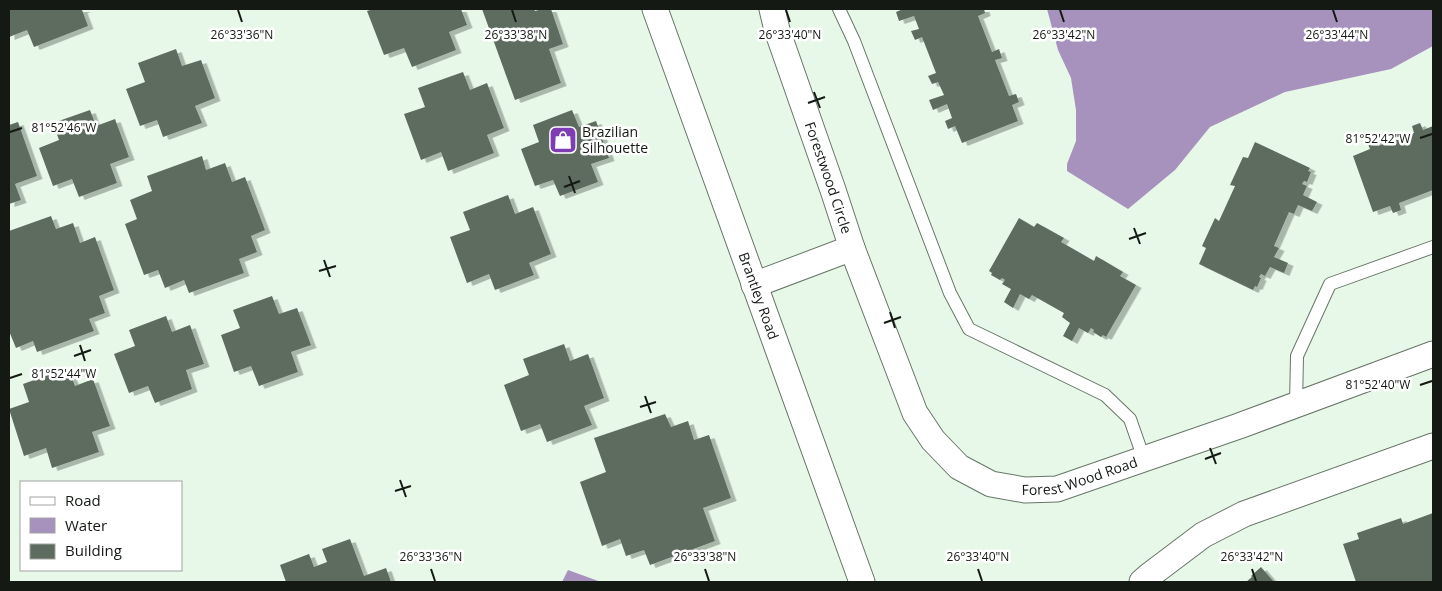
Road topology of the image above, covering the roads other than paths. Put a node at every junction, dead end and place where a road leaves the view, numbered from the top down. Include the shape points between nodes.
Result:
1 (655, 9) edge
2 (772, 9) edge
3 (839, 9) edge
4 (1433, 247) edge
5 (852, 248) junction
6 (754, 285) junction
7 (1433, 354) edge
8 (1296, 405) junction
9 (1433, 446) edge
10 (1144, 459) junction
11 (862, 582) edge
12 (1142, 582) edge

1 - 6 street, Brantley Road
2 - 5 street, Forestwood Circle
3 - 10 lane via 950,293 969,329 1105,396 1130,419
4 - 8 lane via 1330,284 1296,356
5 - 6 street, Forestwood Circle
5 - 10 street, Forest Wood Road via 915,412 933,440 959,467 991,484 1049,490
6 - 11 street, Brantley Road
7 - 8 street, Forest Wood Road
8 - 10 street, Forest Wood Road
9 - 12 street via 1244,514 1204,535

